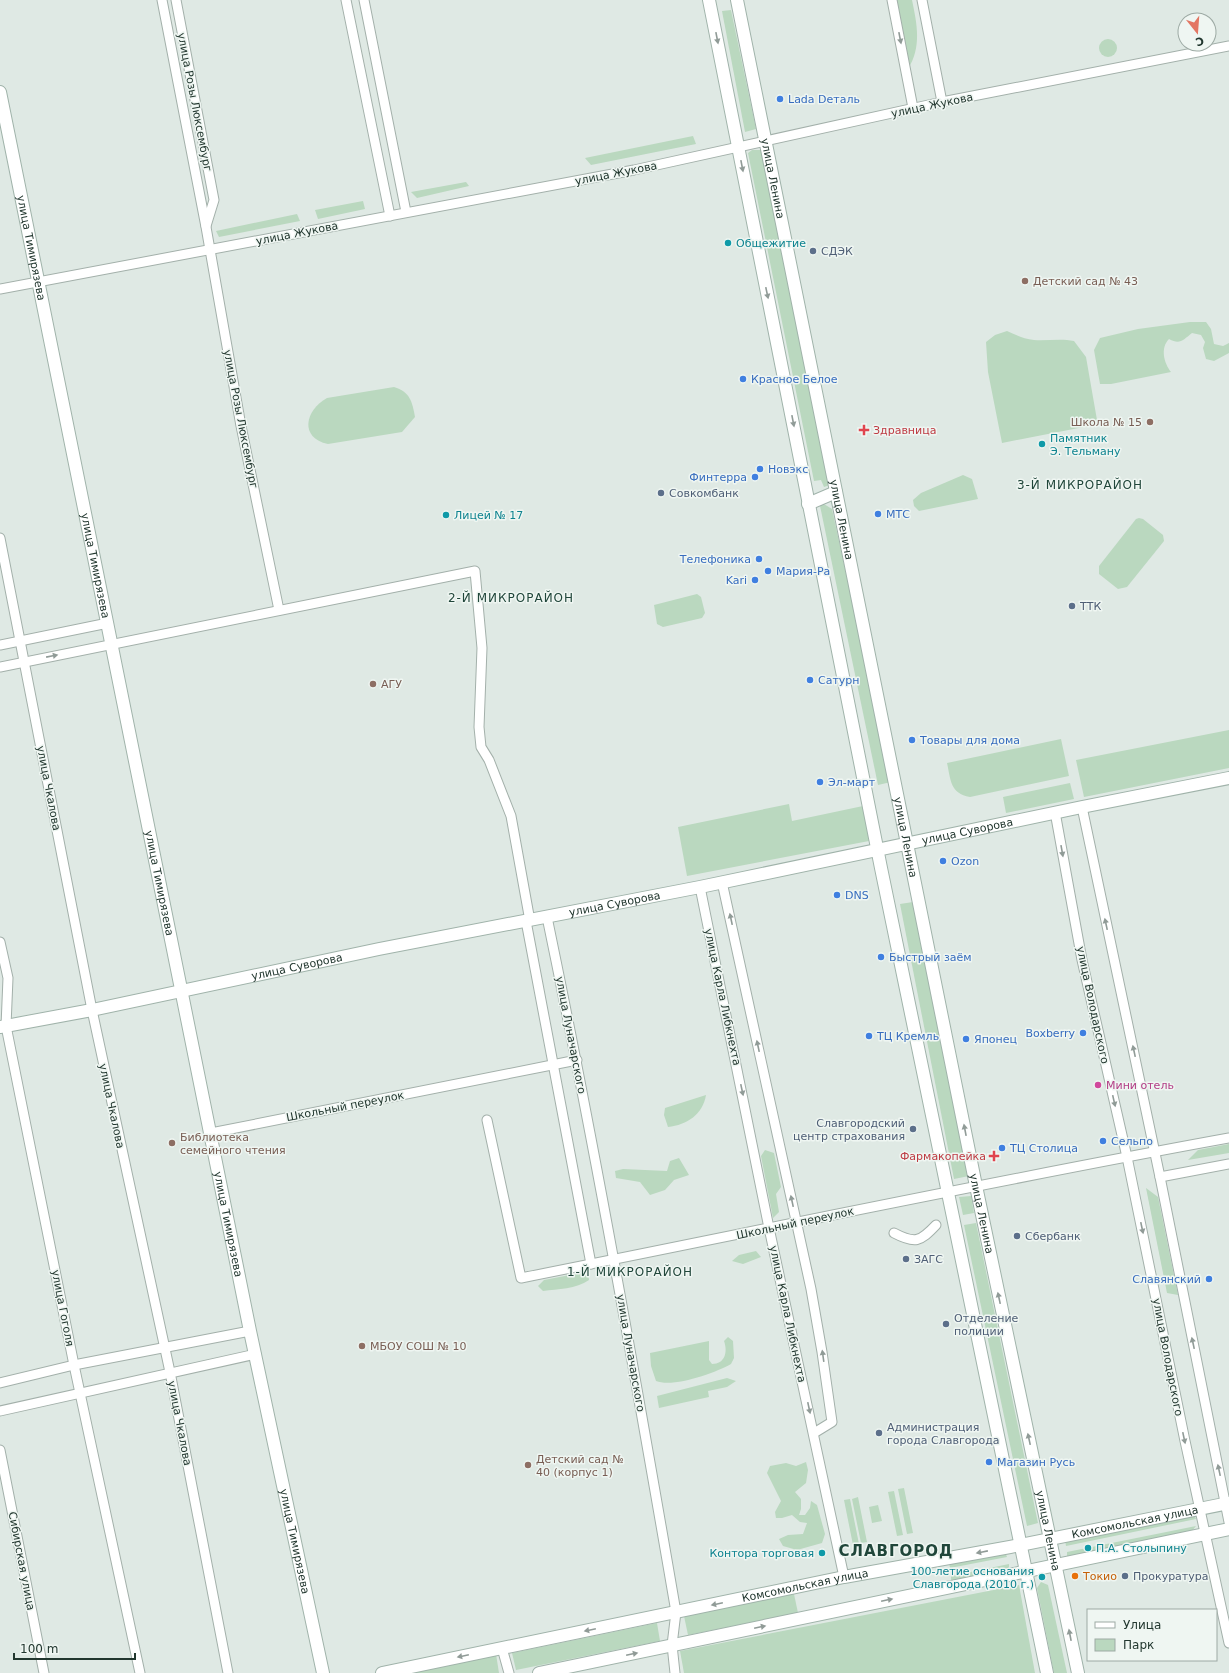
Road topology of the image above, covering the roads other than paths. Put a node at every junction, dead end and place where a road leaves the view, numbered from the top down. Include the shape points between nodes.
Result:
1 (162, 0) edge
2 (176, 0) edge
3 (346, 0) edge
4 (364, 0) edge
5 (709, 0) edge
6 (737, 0) edge
7 (892, 0) edge
8 (922, 0) edge
9 (1229, 46) edge
10 (0, 92) edge
11 (942, 102) junction
12 (913, 108) junction
13 (765, 142) junction
14 (739, 148) junction
15 (406, 212) junction
16 (390, 216) junction
17 (206, 227) junction
18 (210, 249) junction
19 (37, 282) junction
20 (0, 289) edge
21 (836, 492) junction
22 (808, 504) junction
23 (0, 538) edge
24 (279, 610) junction
25 (108, 623) junction
26 (20, 640) junction
27 (112, 643) junction
28 (0, 645) edge
29 (24, 661) junction
30 (0, 667) edge
31 (1229, 778) edge
32 (1082, 806) junction
33 (1055, 812) junction
34 (907, 843) junction
35 (877, 850) junction
36 (722, 882) junction
37 (700, 887) junction
38 (547, 917) junction
39 (528, 921) junction
40 (0, 942) edge
41 (182, 990) junction
42 (92, 1010) junction
43 (3, 1026) edge
44 (577, 1060) junction
45 (553, 1064) junction
46 (487, 1120) dead end
47 (211, 1133) junction
48 (1229, 1138) edge
49 (1155, 1152) junction
50 (1127, 1157) junction
51 (1229, 1164) edge
52 (1160, 1177) junction
53 (976, 1186) junction
54 (948, 1192) junction
55 (797, 1223) junction
56 (936, 1225) dead end
57 (769, 1228) junction
58 (894, 1233) dead end
59 (614, 1259) junction
60 (591, 1264) junction
61 (250, 1331) junction
62 (163, 1348) junction
63 (256, 1354) junction
64 (74, 1365) junction
65 (170, 1372) junction
66 (0, 1383) edge
67 (80, 1392) junction
68 (0, 1411) edge
69 (814, 1433) junction
70 (0, 1450) edge
71 (1227, 1503) edge
72 (1200, 1509) junction
73 (1229, 1522) edge
74 (1229, 1529) edge
75 (1206, 1534) junction
76 (1050, 1539) junction
77 (1020, 1545) junction
78 (1056, 1565) junction
79 (1026, 1572) junction
80 (844, 1577) junction
81 (676, 1612) junction
82 (1229, 1643) edge
83 (672, 1645) junction
84 (502, 1648) junction
85 (44, 1673) edge
86 (140, 1673) edge
87 (228, 1673) edge
88 (323, 1673) edge
89 (382, 1673) edge
90 (509, 1673) edge
91 (540, 1673) edge
92 (676, 1673) edge
93 (1046, 1673) edge
94 (1078, 1673) edge

1 - 17 street, улица Розы Люксембург
2 - 17 street, улица Розы Люксембург via 214,200
3 - 16 street
4 - 15 street
5 -> 14 street
6 - 13 street, улица Ленина
7 -> 12 street
8 - 11 street
9 - 11 street, улица Жукова
10 - 19 street, улица Тимирязева
11 - 12 street, улица Жукова
12 - 13 street, улица Жукова
13 - 14 street, улица Жукова
13 - 21 street, улица Ленина
14 - 15 street, улица Жукова
14 -> 22 street
15 - 16 street, улица Жукова
16 - 18 street, улица Жукова
17 - 18 street, улица Розы Люксембург
18 - 19 street, улица Жукова
18 - 24 street, улица Розы Люксембург via 241,426
19 - 20 street, улица Жукова
19 - 25 street, улица Тимирязева
21 - 22 street
21 - 34 street, улица Ленина
22 - 35 street
23 - 26 street, улица Чкалова
24 - 27 street
24 - 39 street, улица Луначарского via 475,571 482,648 479,727 481,747 489,760 511,816
25 - 26 street
25 - 27 street, улица Тимирязева
26 - 28 street
26 - 29 street, улица Чкалова
29 -> 27 street
27 - 41 street, улица Тимирязева
29 - 30 street
29 - 42 street, улица Чкалова
31 - 32 street, улица Суворова
32 - 33 street, улица Суворова
49 -> 32 street
33 - 34 street, улица Суворова
33 -> 50 street, улица Володарского via 1082,960
34 - 35 street, улица Суворова
53 -> 34 street, улица Ленина
35 - 36 street, улица Суворова
35 - 54 street
36 - 37 street, улица Суворова
55 -> 36 street
37 - 38 street, улица Суворова
37 -> 57 street, улица Карла Либкнехта
38 - 39 street, улица Суворова
38 - 44 street, улица Луначарского
39 - 41 street, улица Суворова
39 - 45 street, улица Луначарского
40 - 43 street, улица Гоголя via 8,978
41 - 42 street, улица Суворова
41 - 47 street, улица Тимирязева
42 - 43 street, улица Суворова
42 - 62 street, улица Чкалова
43 - 64 street, улица Гоголя
44 - 45 street, Школьный переулок
44 - 59 street, улица Луначарского
45 - 47 street, Школьный переулок
45 - 60 street, улица Луначарского
46 - 60 street, Школьный переулок via 521,1278
47 - 61 street, улица Тимирязева
48 - 49 street, Школьный переулок
49 - 50 street, Школьный переулок
49 - 52 street
50 - 53 street, Школьный переулок
50 -> 72 street, улица Володарского
51 - 52 street
71 -> 52 street
53 - 54 street, Школьный переулок
76 -> 53 street, улица Ленина
54 - 55 street, Школьный переулок
54 - 77 street
55 - 57 street, Школьный переулок
69 -> 55 street via 832,1422 822,1352
56 - 58 street via 925,1238 909,1241
57 - 59 street, Школьный переулок
57 -> 69 street, улица Карла Либкнехта
59 - 60 street, Школьный переулок
59 - 81 street, улица Луначарского
61 - 62 street
61 - 63 street, улица Тимирязева
62 - 64 street
62 - 65 street, улица Чкалова
63 - 65 street
63 - 88 street, улица Тимирязева
64 - 66 street
64 - 67 street, улица Гоголя
65 - 67 street
65 - 87 street, улица Чкалова
67 - 68 street
67 - 86 street, улица Гоголя
69 - 80 street, улица Карла Либкнехта
70 - 85 street, Сибирская улица
71 - 72 street, Комсомольская улица
71 - 73 street
72 - 75 street, улица Володарского
72 - 76 street, Комсомольская улица
74 - 75 street
75 - 78 street
75 - 82 street, улица Володарского
76 - 77 street, Комсомольская улица
76 - 78 street, улица Ленина
77 - 79 street
77 -> 80 street, Комсомольская улица
78 - 79 street
94 -> 78 street, улица Ленина
83 -> 79 street
79 - 93 street
80 -> 81 street, Комсомольская улица
81 - 83 street, улица Луначарского
81 -> 84 street, Комсомольская улица
91 -> 83 street
83 - 92 street, улица Луначарского
84 -> 89 street, Комсомольская улица
84 - 90 street

